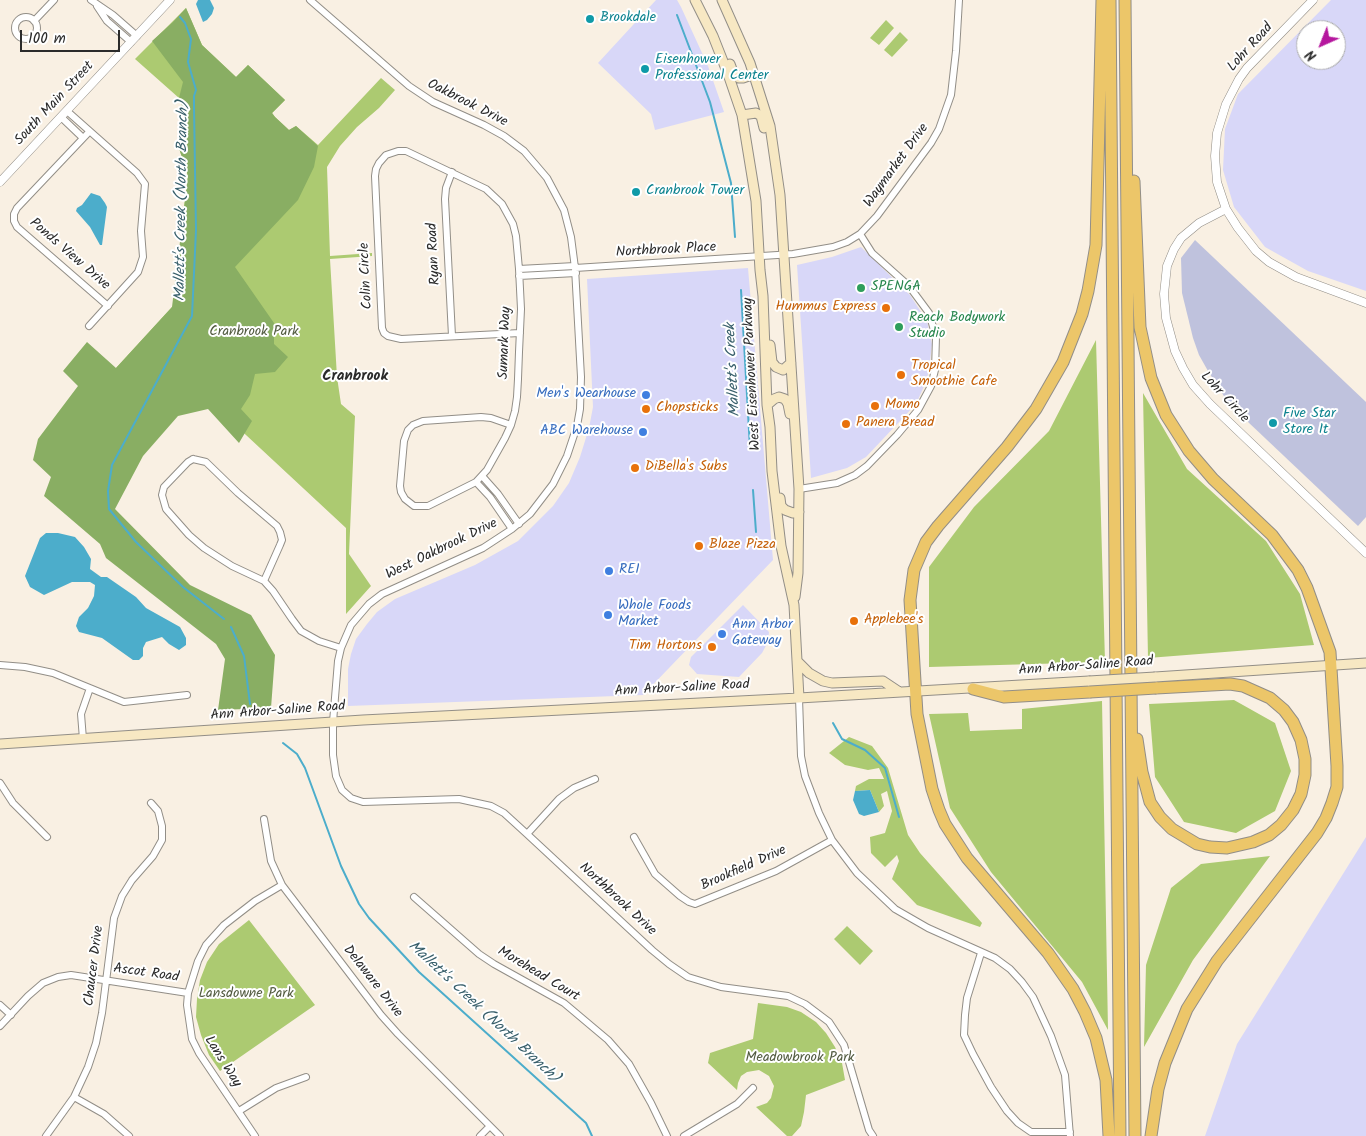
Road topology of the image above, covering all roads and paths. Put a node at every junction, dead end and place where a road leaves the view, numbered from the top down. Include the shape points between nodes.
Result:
1 (54, 0) edge
2 (91, 0) edge
3 (170, 0) edge
4 (310, 0) edge
5 (722, 0) edge
6 (959, 0) edge
7 (1102, 0) edge
8 (1110, 0) edge
9 (1125, 0) edge
10 (1313, 0) edge
11 (697, 4) edge
12 (97, 5) junction
13 (34, 21) dead end
14 (137, 36) junction
15 (131, 42) junction
16 (754, 74) junction
17 (64, 114) junction
18 (742, 115) junction
19 (89, 132) junction
20 (1126, 132) junction
21 (83, 138) junction
22 (452, 172) junction
23 (0, 182) edge
24 (780, 195) junction
25 (1226, 209) junction
26 (860, 234) junction
27 (785, 255) junction
28 (759, 257) junction
29 (575, 269) junction
30 (519, 272) junction
31 (763, 296) junction
32 (1366, 303) edge
33 (108, 306) junction
34 (89, 326) dead end
35 (520, 333) junction
36 (452, 336) junction
37 (791, 363) junction
38 (581, 376) joint
39 (767, 405) junction
40 (511, 425) junction
41 (770, 427) junction
42 (798, 471) junction
43 (482, 476) junction
44 (476, 482) junction
45 (799, 489) junction
46 (799, 512) junction
47 (519, 524) junction
48 (512, 530) junction
49 (1366, 553) edge
50 (264, 581) junction
51 (794, 605) junction
52 (341, 648) junction
53 (797, 661) junction
54 (1366, 663) edge
55 (0, 665) edge
56 (1331, 665) junction
57 (1155, 683) junction
58 (90, 688) junction
59 (973, 689) joint
60 (899, 691) junction
61 (915, 691) junction
62 (187, 696) dead end
63 (799, 698) junction
64 (1131, 709) junction
65 (333, 722) junction
66 (83, 739) junction
67 (0, 744) edge
68 (595, 779) dead end
69 (0, 784) edge
70 (151, 803) dead end
71 (264, 819) dead end
72 (527, 834) junction
73 (47, 837) dead end
74 (634, 837) dead end
75 (832, 840) junction
76 (282, 885) junction
77 (414, 898) dead end
78 (981, 953) junction
79 (105, 980) junction
80 (188, 993) junction
81 (0, 1005) edge
82 (11, 1015) junction
83 (0, 1026) edge
84 (306, 1077) dead end
85 (753, 1088) dead end
86 (74, 1097) junction
87 (239, 1112) junction
88 (489, 1126) junction
89 (1070, 1134) edge
90 (46, 1136) edge
91 (129, 1136) edge
92 (255, 1136) edge
93 (480, 1136) edge
94 (500, 1136) edge
95 (667, 1136) edge
96 (684, 1136) edge
97 (872, 1136) edge
98 (1109, 1136) edge
99 (1120, 1136) edge
100 (1135, 1136) edge
101 (1151, 1136) edge

1 - 13 street
2 - 12 street
3 - 14 street, South Main Street
4 - 29 street, Oakbrook Drive via 408,86 433,102 498,132 531,158 547,178 564,210 572,237
5 - 16 main road, West Eisenhower Parkway
6 - 26 street, Waymarket Drive via 951,95 940,129 932,144
7 - 61 highway via 1096,245 1082,314 1063,362 1036,409 938,526 920,555 914,570 910,600
8 - 99 highway
9 - 20 highway
10 - 25 street, Lohr Road via 1247,68 1226,104 1217,133 1215,156 1217,182
11 - 16 main road via 712,22 735,75 740,78
11 - 18 main road, West Eisenhower Parkway
12 - 14 street via 113,14
12 - 15 street via 107,21
14 - 15 street, South Main Street
15 - 17 street, South Main Street
16 - 24 main road, West Eisenhower Parkway via 770,126
17 - 19 street
17 - 21 street
17 - 23 street, South Main Street
18 - 24 main road via 756,113 761,116 774,183
18 - 28 main road, West Eisenhower Parkway via 756,201
19 - 21 street, Ponds View Drive
19 - 33 street via 137,173 145,184 141,265 134,278
20 - 56 highway via 1134,177 1140,327 1157,396 1177,434 1200,465 1272,535 1298,570 1330,652
20 - 64 highway
21 - 33 street, Ponds View Drive via 17,208 14,221
22 - 30 street, Sumark Way via 486,189 502,204 516,236
22 - 36 street, Ryan Road via 445,199
22 - 36 street, Colin Circle via 406,151 398,151 382,159 375,176 382,328 394,338
24 - 27 main road, West Eisenhower Parkway
25 - 32 street, Lohr Road via 1246,239 1269,262 1296,277
25 - 49 street, Lohr Circle via 1181,238 1167,266 1164,294 1174,351 1193,385 1210,404
26 - 27 street, Waymarket Drive via 833,248
26 - 45 street via 872,253 909,286 929,313 936,337 935,370 931,386 918,410 867,466 837,483
27 - 28 street, Northbrook Place
27 - 37 main road, West Eisenhower Parkway
28 - 29 street, Northbrook Place
28 - 31 main road, West Eisenhower Parkway
29 - 30 street, Northbrook Place
29 - 38 street, Oakbrook Drive
30 - 35 street, Sumark Way
31 - 37 main road via 768,309 772,362 783,370
31 - 39 main road, West Eisenhower Parkway
33 - 34 street
35 - 36 street, Colin Circle
35 - 40 street, Sumark Way via 517,397
37 - 42 main road, West Eisenhower Parkway
38 - 47 street, West Oakbrook Drive via 577,426 561,471 547,494
39 - 41 main road, West Eisenhower Parkway
39 - 42 main road via 779,397 788,404 793,464
40 - 43 street, Sumark Way
40 - 44 street, Sumark Way via 481,417 422,421 408,430 400,486 409,502 428,506
41 - 46 main road via 775,435 781,506 790,512
41 - 51 main road, West Eisenhower Parkway via 782,546
42 - 45 main road, West Eisenhower Parkway
43 - 44 street, Sumark Way
43 - 47 street
44 - 48 street
45 - 46 main road, West Eisenhower Parkway
46 - 51 main road, West Eisenhower Parkway
47 - 48 street, West Oakbrook Drive
48 - 52 street, West Oakbrook Drive via 482,548 382,594 358,615
50 - 50 street via 204,548 166,509 162,496 164,487 192,459 206,462 277,526 282,540
50 - 52 street via 301,630 319,641
51 - 53 main road, West Eisenhower Parkway
52 - 65 street, West Oakbrook Drive
53 - 60 main road via 823,681 883,681
53 - 63 main road, West Eisenhower Parkway
54 - 56 main road, Ann Arbor-Saline Road
55 - 58 street via 53,673
56 - 57 main road, Ann Arbor-Saline Road
56 - 101 highway via 1337,766 1337,787 1332,803 1317,833 1217,960 1187,1009 1158,1089
57 - 59 highway, bridge via 1004,697
57 - 64 highway via 1243,686 1270,698 1284,710 1301,740 1305,775 1293,810 1281,825 1253,842 1227,848 1197,844 1172,830 1150,802 1145,788
58 - 62 street via 124,702
58 - 66 street via 81,714
59 - 61 main road, Ann Arbor-Saline Road
60 - 61 main road, Ann Arbor-Saline Road
60 - 63 main road, Ann Arbor-Saline Road
61 - 98 highway via 932,789 946,824 967,858 1048,952 1085,1012 1096,1038 1106,1080
63 - 65 main road, Ann Arbor-Saline Road
63 - 75 street via 805,776
64 - 100 highway
65 - 66 main road, Ann Arbor-Saline Road
65 - 72 street, Northbrook Drive via 336,776 342,790 352,798 376,802 459,798 504,813
66 - 67 main road, Ann Arbor-Saline Road
68 - 72 street via 559,799
69 - 73 street via 13,803
70 - 79 street, Chaucer Drive via 158,812 162,840 122,896 114,918
71 - 76 street, Delaware Drive via 271,861
72 - 97 street, Northbrook Drive via 652,950 688,977 721,987 788,996 824,1018 844,1045
74 - 75 street, Brookfield Drive via 655,874 680,896 695,904 776,871
75 - 78 street via 857,873 895,909
76 - 80 street, Lans Way via 224,925 206,945
76 - 88 street, Delaware Drive via 381,1015
77 - 95 street, Morehead Court via 479,954 564,1003 608,1040 629,1064
78 - 89 street via 996,958 1010,969 1033,997 1066,1075
78 - 89 street via 965,1015 964,1035 973,1054 991,1087 1018,1123 1031,1132
79 - 80 street, Ascot Road
79 - 82 street, Ascot Road via 71,975 58,977 43,983
79 - 86 street, Chaucer Drive via 96,1043
80 - 87 street, Lans Way via 192,1039
81 - 82 street
82 - 83 street, Ascot Road
84 - 87 street via 276,1088
85 - 96 street via 737,1104
86 - 90 street, Chaucer Drive
86 - 91 street via 104,1114
87 - 92 street, Lans Way
88 - 93 street
88 - 94 street, Delaware Drive

